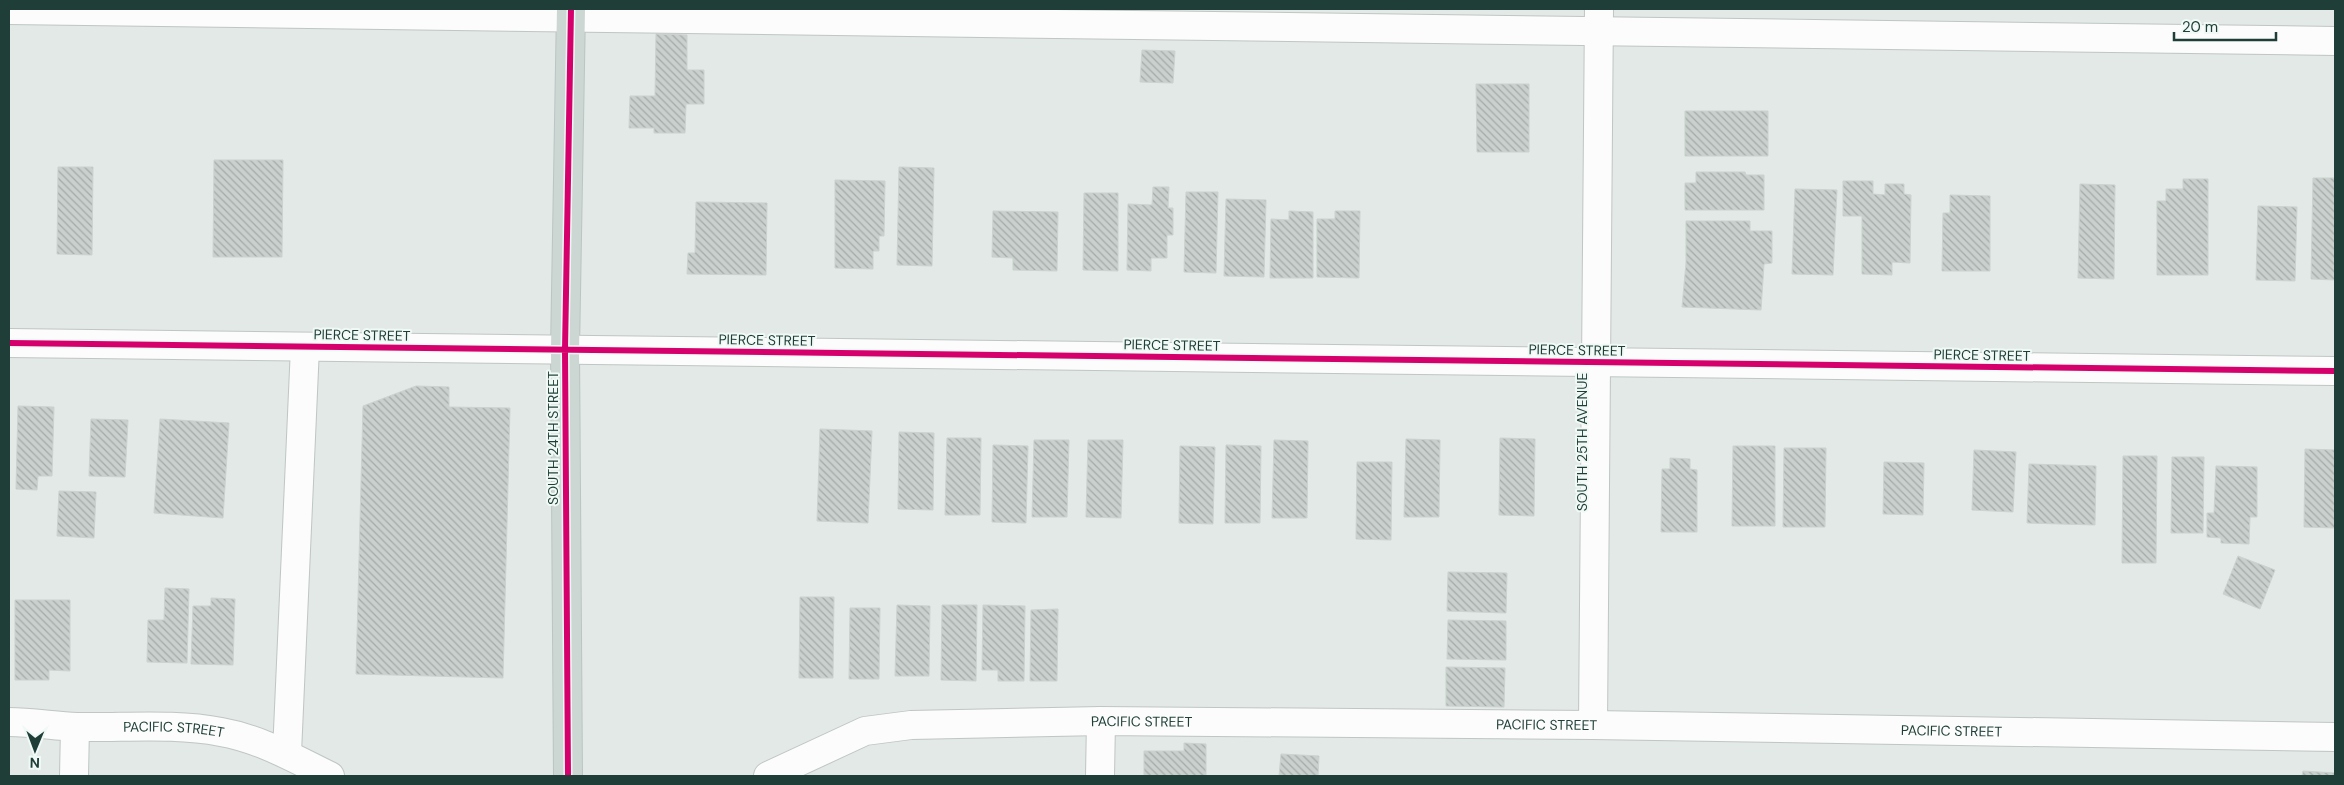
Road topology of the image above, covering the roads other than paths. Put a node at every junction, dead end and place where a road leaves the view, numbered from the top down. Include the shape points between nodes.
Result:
1 (9, 10) edge
2 (571, 13) edge
3 (1598, 19) edge
4 (2335, 41) edge
5 (9, 343) edge
6 (305, 347) junction
7 (565, 350) junction
8 (1595, 362) junction
9 (2335, 371) edge
10 (1101, 721) junction
11 (9, 722) edge
12 (1592, 725) junction
13 (75, 727) junction
14 (2335, 736) edge
15 (287, 753) junction
16 (74, 776) edge
17 (330, 776) edge
18 (568, 776) edge
19 (768, 776) edge
20 (1100, 776) edge

1 - 2 street
2 - 3 street
2 - 7 main road, SOUTH 24TH STREET
3 - 4 street
3 - 8 street, SOUTH 25TH AVENUE
5 - 6 street, PIERCE STREET
6 - 7 street, PIERCE STREET
6 - 15 street
7 - 8 street, PIERCE STREET
7 - 18 main road, SOUTH 24TH STREET
8 - 9 street, PIERCE STREET
8 - 12 street, SOUTH 25TH AVENUE
10 - 12 street, PACIFIC STREET
10 - 19 street, PACIFIC STREET via 911,725 866,732
10 - 20 street
11 - 13 street, PACIFIC STREET
12 - 14 street, PACIFIC STREET
13 - 15 street, PACIFIC STREET via 187,728 222,732
13 - 16 street
15 - 17 street, PACIFIC STREET

